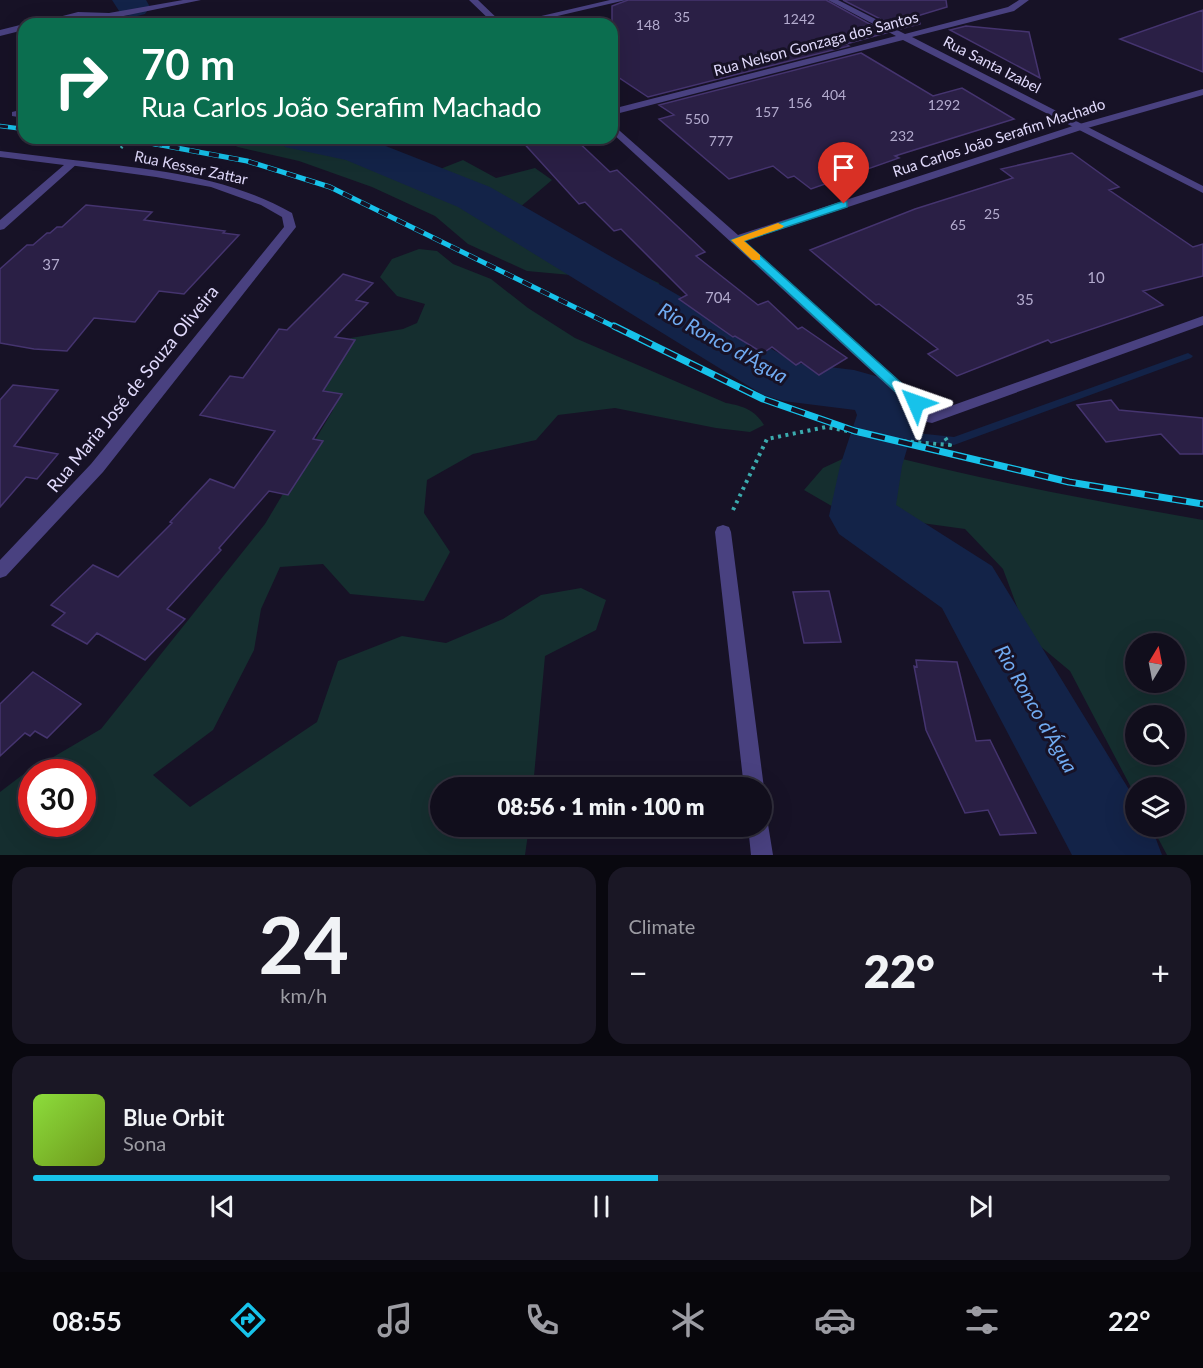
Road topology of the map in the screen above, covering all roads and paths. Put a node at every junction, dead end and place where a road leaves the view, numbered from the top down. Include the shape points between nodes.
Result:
1 (197, 0) edge
2 (473, 0) edge
3 (622, 0) edge
4 (832, 0) edge
5 (1025, 0) edge
6 (64, 18) edge
7 (98, 18) edge
8 (120, 18) edge
9 (492, 18) edge
10 (539, 18) edge
11 (18, 28) edge
12 (0, 33) edge
13 (903, 36) junction
14 (1203, 92) edge
15 (618, 110) edge
16 (1080, 127) junction
17 (618, 132) edge
18 (0, 154) edge
19 (73, 163) junction
20 (1203, 190) edge
21 (0, 226) edge
22 (290, 227) joint
23 (736, 240) junction
24 (1203, 320) edge
25 (932, 418) junction
26 (723, 532) joint
27 (0, 571) edge
28 (753, 777) edge
29 (760, 837) edge
30 (762, 855) edge

1 - 8 street
2 - 9 street
3 - 10 street
4 - 13 street, Rua Santa Izabel
5 - 13 street, Rua Nelson Gonzaga dos Santos via 1011,9
6 - 7 street
11 - 12 street
13 - 15 street, Rua Nelson Gonzaga dos Santos
13 - 16 street, Rua Santa Izabel
14 - 16 street, Rua Carlos João Serafim Machado
16 - 20 street, Rua Santa Izabel
16 - 23 street, Rua Carlos João Serafim Machado
17 - 23 street
18 - 19 street, Rua Kesser Zattar
19 - 21 street
19 - 22 street, Rua Kesser Zattar via 225,187 267,201 288,215
22 - 27 street, Rua Maria José de Souza Oliveira via 98,468
23 - 25 street
24 - 25 street
25 - 26 path via 950,445 901,441 826,427 767,439
26 - 28 street
29 - 30 street

